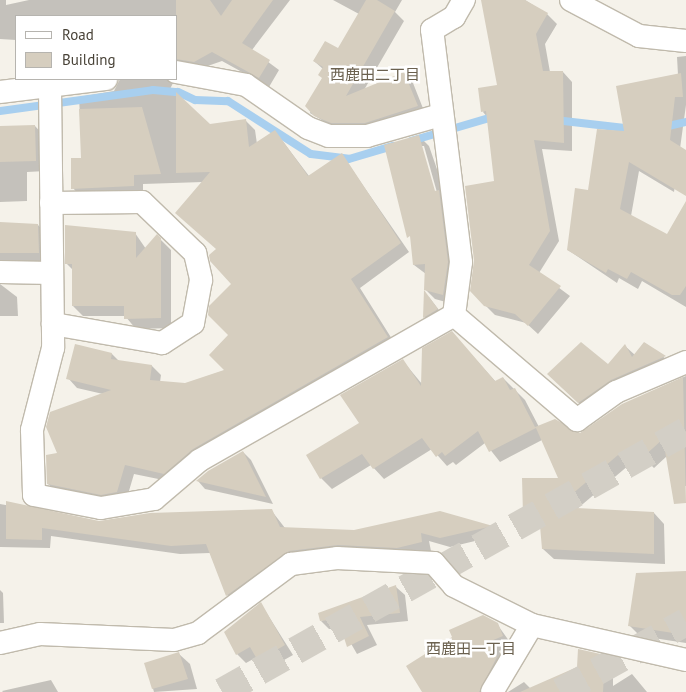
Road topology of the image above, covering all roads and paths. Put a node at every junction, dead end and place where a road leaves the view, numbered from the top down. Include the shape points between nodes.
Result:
1 (464, 0) edge
2 (571, 0) edge
3 (686, 41) edge
4 (178, 72) edge
5 (100, 80) edge
6 (50, 88) junction
7 (0, 92) edge
8 (440, 115) junction
9 (51, 203) junction
10 (0, 272) edge
11 (52, 272) junction
12 (454, 315) junction
13 (53, 324) junction
14 (686, 362) edge
15 (532, 625) junction
16 (0, 643) edge
17 (686, 660) edge
18 (492, 692) edge

1 - 8 street via 454,17 432,30
2 - 3 street via 639,36
4 - 8 street via 246,85 308,128 329,136 367,136
5 - 6 street
6 - 7 street
6 - 9 street
8 - 12 street via 461,262
9 - 11 street
9 - 13 street via 142,202 196,253 201,280 193,323 162,344
10 - 11 street
11 - 13 street
12 - 13 street via 200,460 154,499 101,508 34,495 32,430 53,348
12 - 14 street via 577,420 616,392
15 - 16 street via 454,586 434,563 337,558 291,564 198,633 174,640 40,634
15 - 17 street
15 - 18 street

